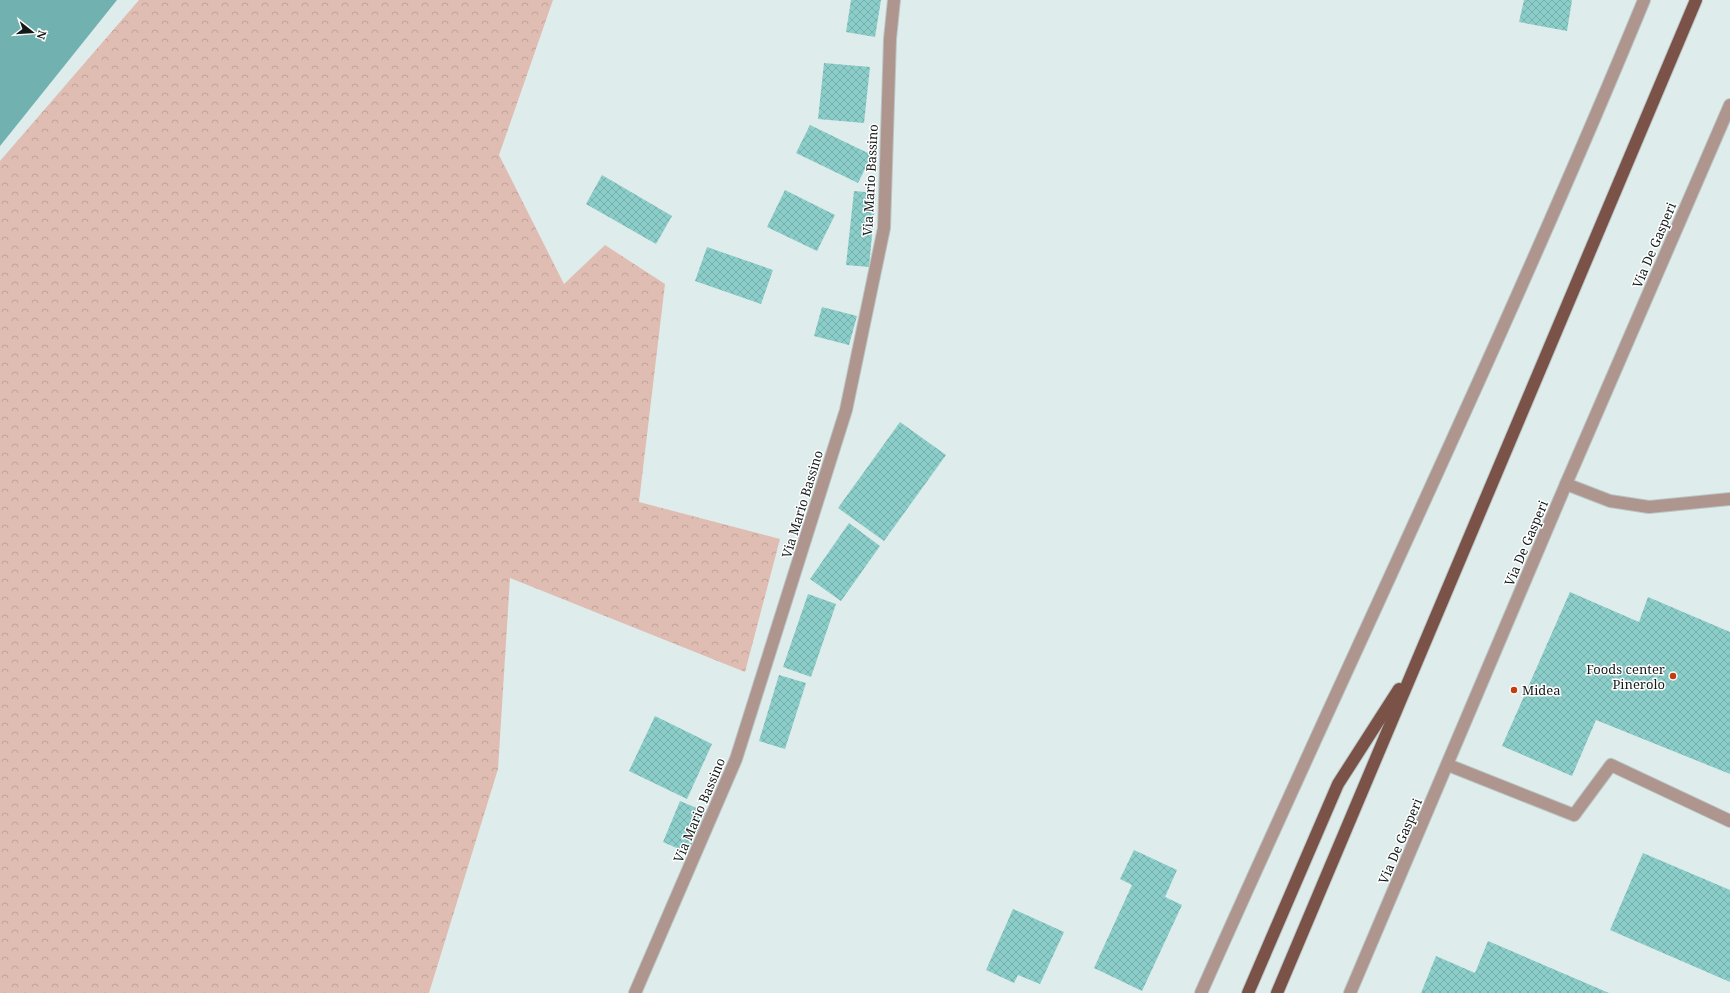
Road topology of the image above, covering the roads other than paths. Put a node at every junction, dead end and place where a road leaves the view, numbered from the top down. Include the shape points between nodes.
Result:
1 (894, 0) edge
2 (1644, 0) edge
3 (1696, 0) edge
4 (1730, 105) edge
5 (1566, 484) junction
6 (1730, 499) edge
7 (1418, 659) junction
8 (1448, 764) junction
9 (1730, 821) edge
10 (635, 993) edge
11 (1200, 993) edge
12 (1248, 993) edge
13 (1277, 993) edge
14 (1350, 993) edge

1 - 10 street, Via Mario Bassino via 890,39 884,228 846,410 736,759
2 - 11 street via 1583,148
3 - 7 main road
4 - 5 street, Via De Gasperi
5 - 6 street via 1610,501 1649,507
5 - 8 street, Via De Gasperi
7 - 12 main road via 1338,784
7 - 13 main road
8 - 9 street via 1574,815 1611,765
8 - 14 street, Via De Gasperi

